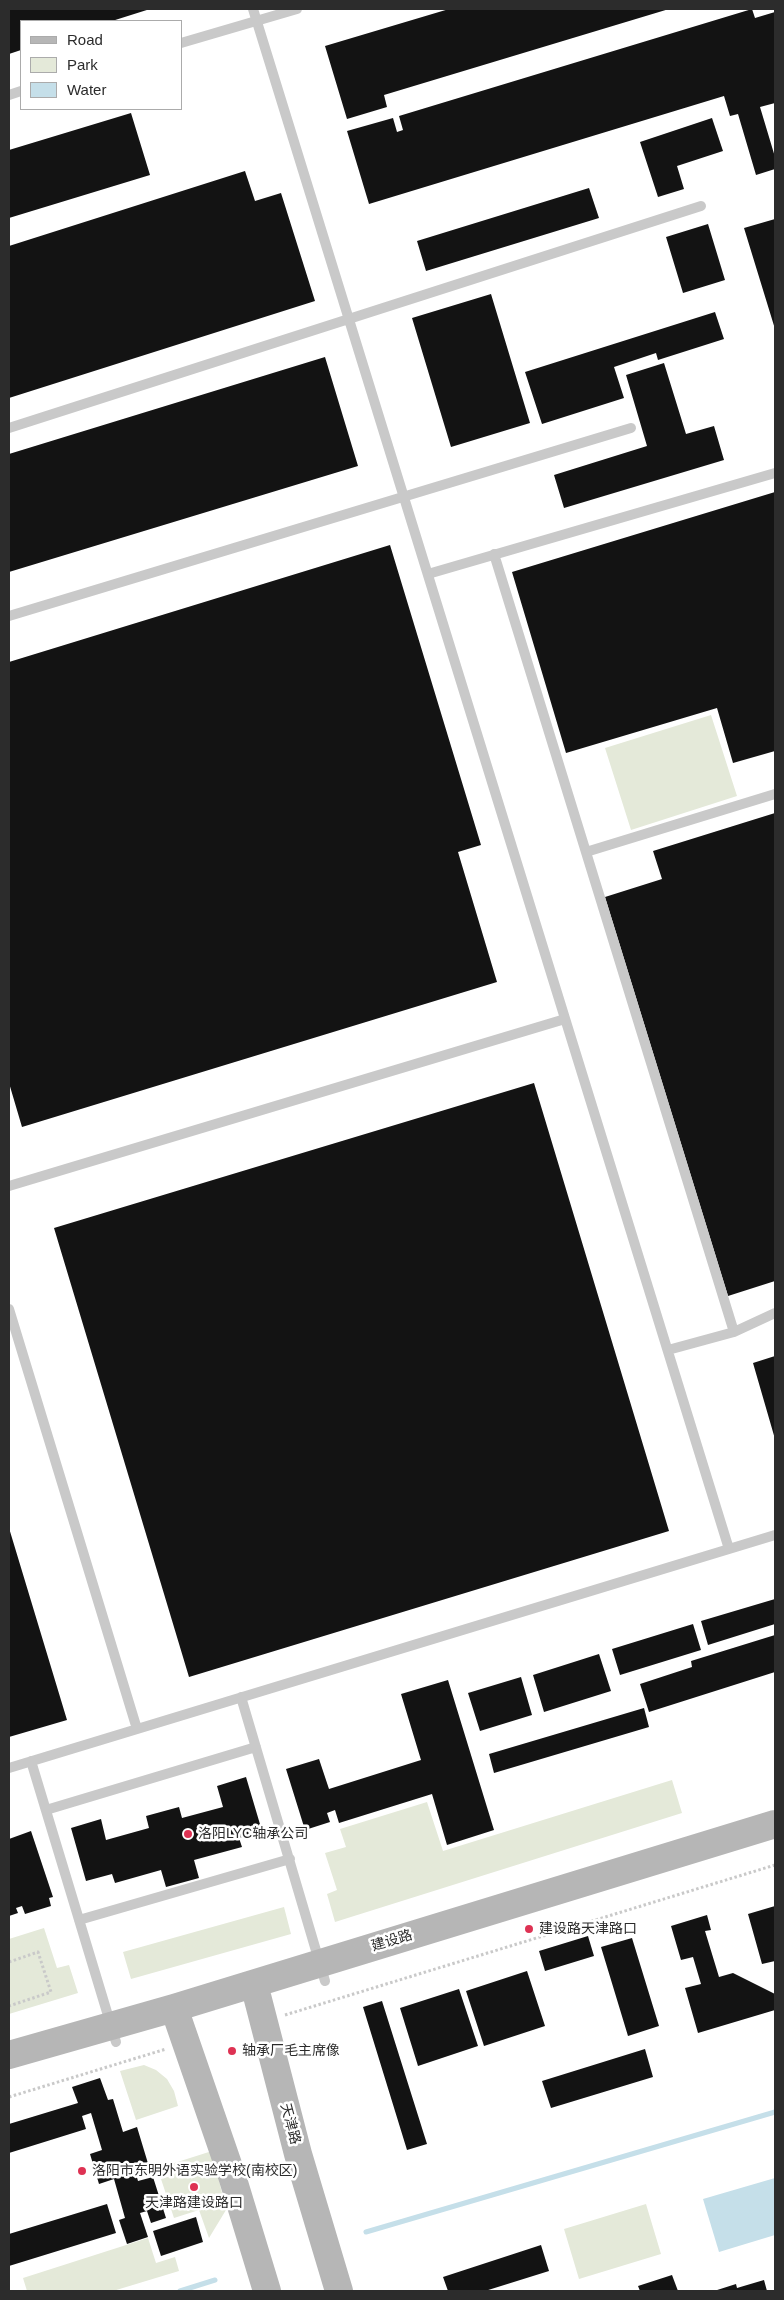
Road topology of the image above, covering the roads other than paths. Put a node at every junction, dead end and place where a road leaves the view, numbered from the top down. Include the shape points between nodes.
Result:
1 (253, 9) edge
2 (297, 9) edge
3 (256, 21) junction
4 (182, 43) edge
5 (701, 206) dead end
6 (349, 319) junction
7 (9, 428) edge
8 (631, 428) dead end
9 (775, 473) edge
10 (404, 497) junction
11 (494, 554) junction
12 (428, 574) junction
13 (9, 616) edge
14 (775, 794) edge
15 (586, 852) junction
16 (565, 1019) junction
17 (9, 1186) edge
18 (9, 1309) edge
19 (775, 1313) edge
20 (734, 1332) junction
21 (668, 1350) junction
22 (775, 1535) edge
23 (729, 1549) junction
24 (241, 1697) junction
25 (137, 1729) junction
26 (256, 1747) junction
27 (31, 1761) junction
28 (9, 1768) edge
29 (46, 1810) junction
30 (775, 1824) edge
31 (775, 1843) edge
32 (290, 1859) junction
33 (79, 1920) junction
34 (323, 1972) junction
35 (258, 2002) junction
36 (180, 2025) junction
37 (113, 2034) junction
38 (9, 2055) edge
39 (9, 2072) edge
40 (267, 2291) edge
41 (339, 2291) edge

1 - 3 lane
2 - 3 lane
3 - 4 lane
3 - 6 lane
5 - 6 lane
6 - 7 lane
6 - 10 lane
8 - 10 lane
9 - 11 lane
10 - 12 lane
10 - 13 lane
11 - 12 lane
11 - 15 lane
12 - 16 lane
14 - 15 lane
15 - 20 lane
16 - 17 lane
16 - 21 lane
18 - 25 lane
19 - 20 lane
20 - 21 lane
21 - 23 lane
22 - 23 lane
23 - 24 lane
24 - 25 lane
24 - 26 lane
25 - 27 lane
26 - 29 lane
26 - 32 lane
27 - 28 lane
27 - 29 lane
29 - 33 lane
30 - 34 street, 建设路
31 - 34 street, 建设路
32 - 33 lane
32 - 34 lane
33 - 37 lane
34 - 35 street, 建设路
35 - 36 street, 建设路
35 - 41 street, 天津路 via 298,2154
36 - 37 street, 建设路
36 - 40 street
37 - 38 street, 建设路
37 - 39 street, 建设路

